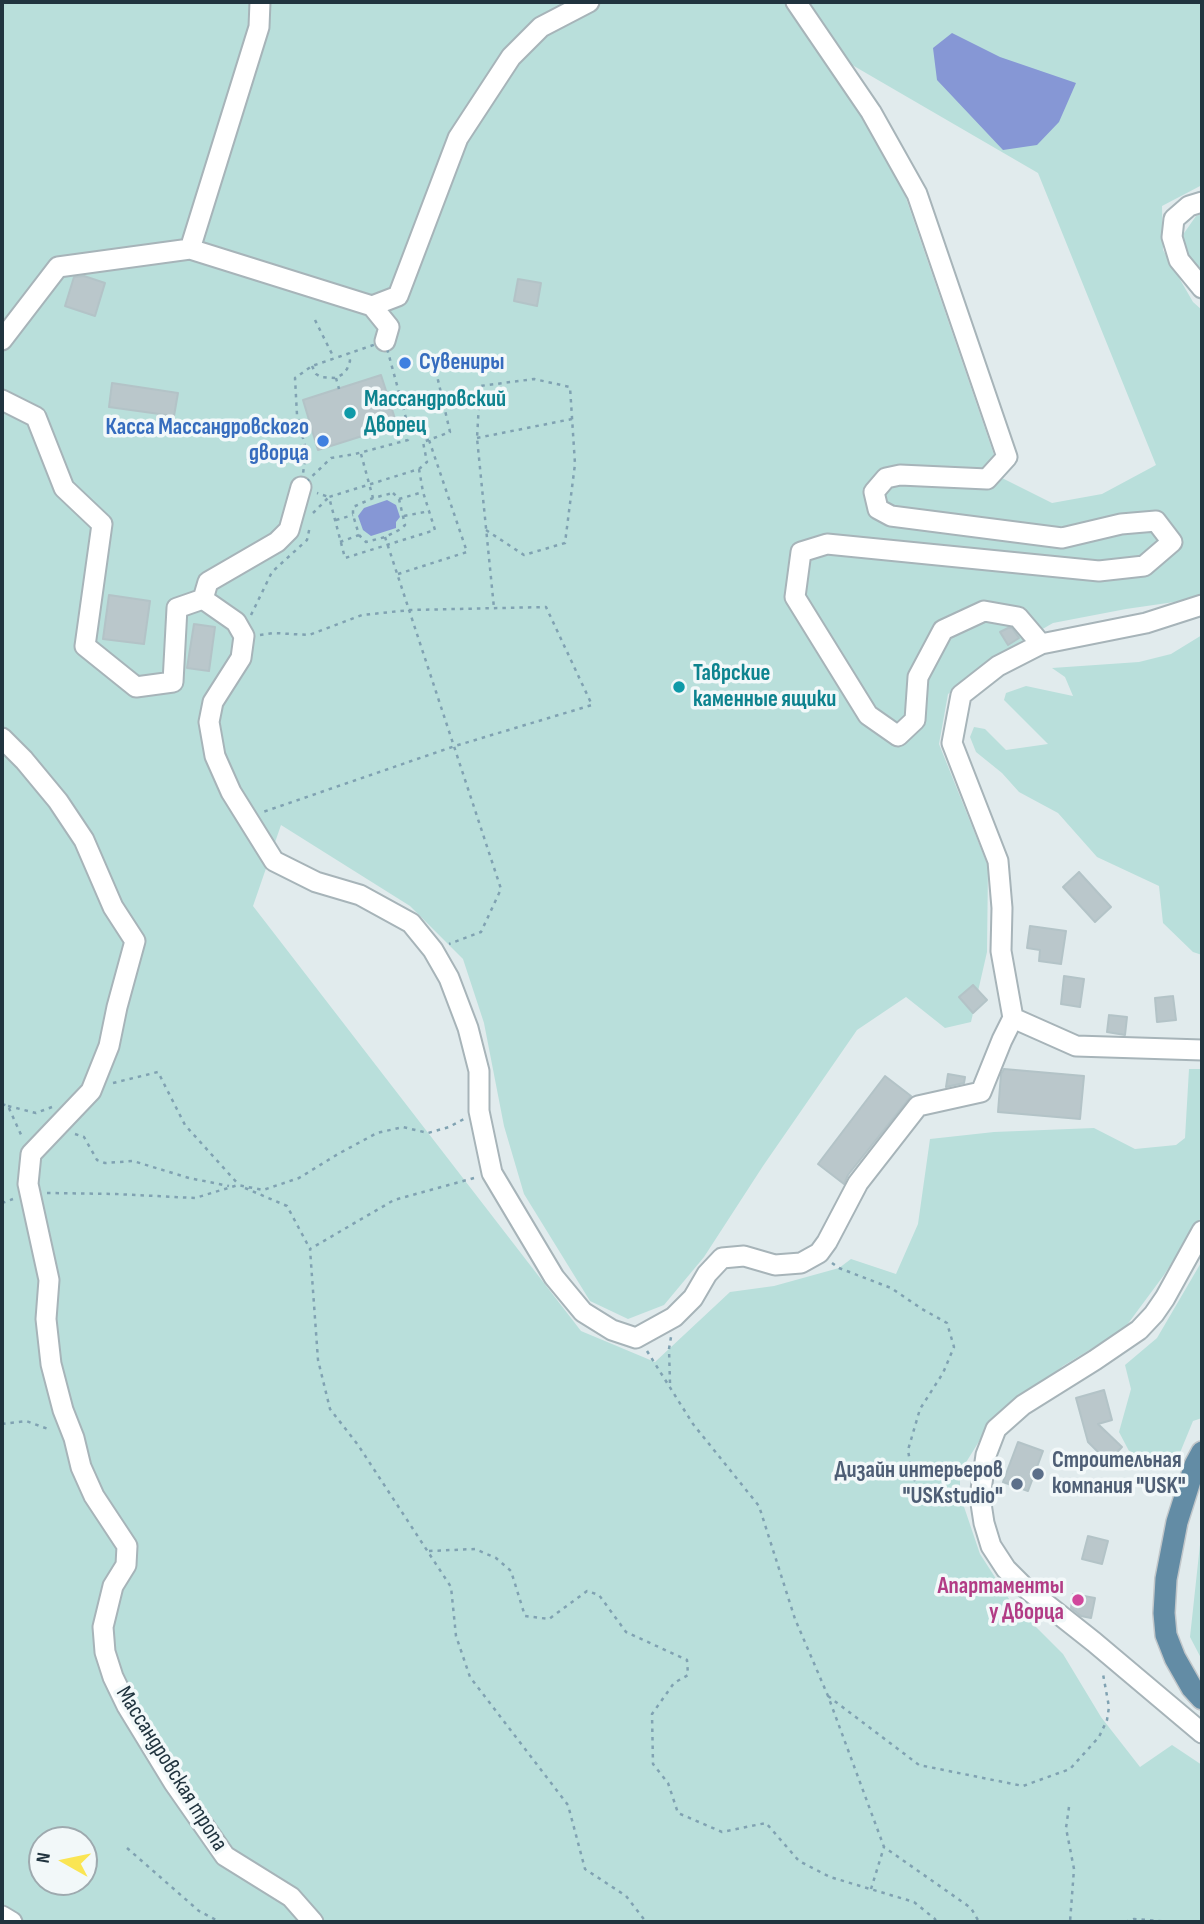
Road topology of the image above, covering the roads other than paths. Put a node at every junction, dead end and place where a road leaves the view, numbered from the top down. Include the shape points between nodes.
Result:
1 (260, 2) edge
2 (589, 2) edge
3 (796, 2) edge
4 (1202, 202) edge
5 (190, 248) junction
6 (1202, 288) edge
7 (372, 306) junction
8 (2, 340) edge
9 (385, 341) road end
10 (2, 400) edge
11 (301, 488) road end
12 (203, 599) junction
13 (1202, 606) edge
14 (1041, 644) junction
15 (2, 738) edge
16 (1013, 1018) junction
17 (1202, 1050) edge
18 (1202, 1231) edge
19 (1202, 1452) edge
20 (1175, 1658) junction
21 (1202, 1671) edge
22 (1202, 1699) edge
23 (1202, 1734) edge
24 (2, 1916) edge
25 (12, 1922) edge
26 (313, 1922) edge

1 - 5 street via 260,27
2 - 7 street via 541,27 511,57 458,138 398,296
3 - 14 street via 871,112 917,194 1007,457 987,479 886,478 874,492 878,509 891,516 1062,538 1156,520 1172,542 1144,566 1099,571 827,544 801,552 795,597 868,715 898,736 915,720 918,677 943,630 984,611 1018,617
4 - 6 street via 1174,219 1172,237 1180,260
5 - 7 street
5 - 8 street via 58,267
7 - 9 street via 389,327
10 - 12 street via 36,417 64,488 102,524 85,646 136,687 173,682 177,608
11 - 12 street via 289,530 278,542 208,582
12 - 16 street via 236,622 244,636 241,658 213,702 209,722 215,756 231,792 274,861 316,882 360,895 411,923 433,950 468,1027 479,1070 479,1111 492,1173 554,1278 583,1312 612,1330 636,1338 674,1317 722,1258 744,1256 775,1265 801,1264 819,1253 858,1183 918,1105 981,1092
13 - 14 street via 1146,623
14 - 16 street via 998,666 961,695 952,743 998,861 1001,951
15 - 26 street, Массандровская тропа via 58,801 84,840 113,907 135,941 109,1046 91,1091 31,1154 27,1184 49,1280 46,1319 63,1410 94,1496 127,1546 126,1565 113,1586 103,1627 105,1652 127,1706 225,1856 291,1897
16 - 17 street via 1076,1046
18 - 23 street via 1165,1297 1139,1330 1023,1405 996,1429 985,1455 980,1497 991,1546 1006,1569
19 - 20 main road via 1177,1522 1166,1579 1166,1635
20 - 21 main road
20 - 22 main road
24 - 25 street

